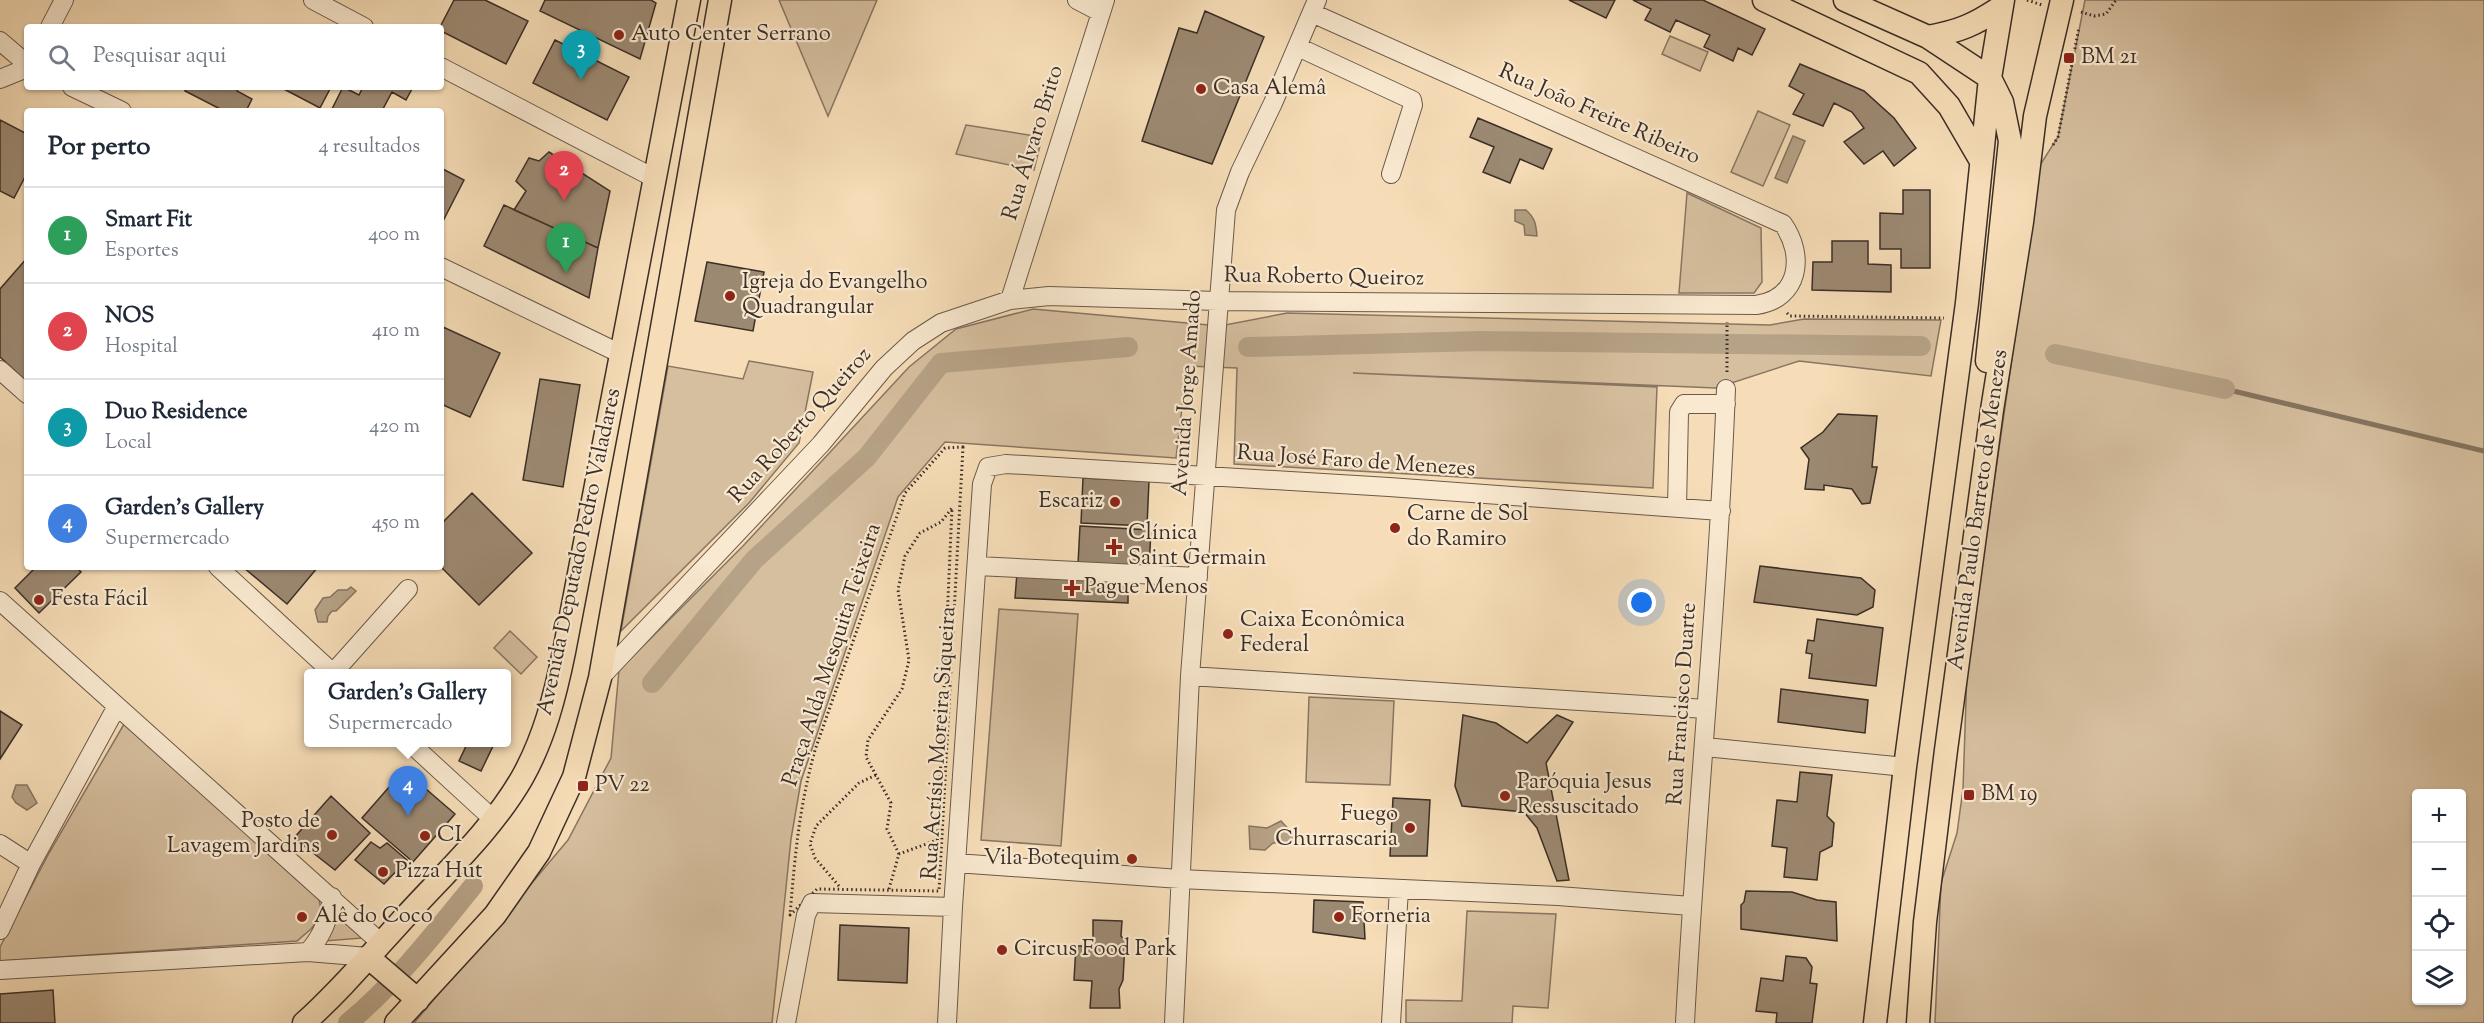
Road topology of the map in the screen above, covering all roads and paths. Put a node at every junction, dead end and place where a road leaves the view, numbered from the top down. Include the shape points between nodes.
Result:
1 (63, 0) edge
2 (313, 0) edge
3 (689, 0) edge
4 (720, 0) edge
5 (1077, 0) edge
6 (1764, 0) edge
7 (1845, 0) edge
8 (2027, 0) edge
9 (2116, 0) edge
10 (2002, 4) edge
11 (2061, 5) edge
12 (1103, 6) edge
13 (1315, 7) edge
14 (51, 24) edge
15 (358, 24) edge
16 (1928, 37) junction
17 (0, 41) edge
18 (1298, 47) junction
19 (24, 63) edge
20 (24, 67) edge
21 (444, 69) edge
22 (1990, 78) junction
23 (0, 79) edge
24 (78, 90) edge
25 (116, 108) edge
26 (1981, 161) junction
27 (1390, 174) dead end
28 (654, 178) junction
29 (444, 268) edge
30 (632, 294) junction
31 (1010, 300) junction
32 (1218, 301) junction
33 (1772, 302) junction
34 (1727, 305) junction
35 (668, 307) junction
36 (1964, 318) junction
37 (621, 354) junction
38 (0, 370) edge
39 (24, 391) edge
40 (1726, 397) junction
41 (1992, 410) junction
42 (608, 418) junction
43 (645, 428) junction
44 (988, 468) joint
45 (1206, 476) junction
46 (1677, 508) junction
47 (1721, 511) junction
48 (976, 566) junction
49 (221, 570) edge
50 (1198, 577) junction
51 (408, 590) dead end
52 (0, 601) edge
53 (330, 669) edge
54 (338, 669) edge
55 (1190, 676) junction
56 (600, 678) junction
57 (117, 706) junction
58 (1706, 709) junction
59 (414, 747) edge
60 (1704, 747) junction
61 (1905, 767) junction
62 (876, 775) junction
63 (494, 820) junction
64 (937, 840) junction
65 (0, 844) edge
66 (899, 854) junction
67 (956, 863) junction
68 (31, 864) junction
69 (1180, 879) junction
70 (842, 889) junction
71 (1399, 889) junction
72 (889, 890) junction
73 (939, 891) junction
74 (332, 897) junction
75 (953, 906) junction
76 (1691, 906) junction
77 (0, 930) edge
78 (308, 952) junction
79 (376, 955) junction
80 (0, 970) edge
81 (411, 994) junction
82 (304, 1023) edge
83 (396, 1023) edge
84 (786, 1023) edge
85 (947, 1023) edge
86 (1174, 1023) edge
87 (1391, 1023) edge
88 (1685, 1023) edge
89 (1875, 1023) edge
90 (1918, 1023) edge

1 - 14 street
2 - 15 street
3 - 28 main road, Avenida Deputado Pedro Valadares
4 - 35 main road, Avenida Deputado Pedro Valadares
5 - 12 street
6 - 26 main road via 1919,73 1949,106
7 - 16 main road
8 - 11 path
9 - 11 path via 2106,14 2094,15
10 - 16 main road via 1972,26
10 - 22 main road, Avenida Paulo Barreto de Menezes
11 - 41 main road, Avenida Paulo Barreto de Menezes via 2035,116
12 - 31 street, Rua Álvaro Brito
13 - 18 street, Avenida Jorge Amado
13 - 33 street, Rua João Freire Ribeiro via 1783,224 1791,234 1797,263 1789,286
16 - 22 main road
17 - 19 street
18 - 27 street via 1412,100
18 - 32 street, Avenida Jorge Amado via 1226,210
20 - 23 street
21 - 28 street
22 - 26 main road, Avenida Paulo Barreto de Menezes
22 - 41 main road via 2002,102 2010,141 1988,335
24 - 25 street
26 - 36 main road, Avenida Paulo Barreto de Menezes
28 - 30 main road, Avenida Deputado Pedro Valadares
29 - 37 street
30 - 35 main road via 645,307
30 - 37 main road, Avenida Deputado Pedro Valadares
31 - 32 street, Rua Roberto Queiroz via 1049,296
31 - 56 street, Rua Roberto Queiroz via 941,323 913,341
32 - 34 street, Rua Roberto Queiroz
32 - 45 street, Avenida Jorge Amado
33 - 34 street, Rua Roberto Queiroz
33 - 36 path via 1790,316
34 - 40 path
35 - 43 main road, Avenida Deputado Pedro Valadares
36 - 61 main road, Avenida Paulo Barreto de Menezes
37 - 42 main road, Avenida Deputado Pedro Valadares
38 - 39 street
40 - 46 street via 1681,407
40 - 47 street, Rua Francisco Duarte
41 - 90 main road, Avenida Paulo Barreto de Menezes via 1925,922
42 - 43 main road via 629,416
42 - 63 main road, Avenida Deputado Pedro Valadares via 554,702 523,777
43 - 56 main road, Avenida Deputado Pedro Valadares
44 - 45 street, Rua José Faro de Menezes via 1006,464
44 - 48 street, Rua Acrísio Moreira Siqueira via 982,484
45 - 46 street, Rua José Faro de Menezes
45 - 50 street, Avenida Jorge Amado
46 - 47 street, Rua José Faro de Menezes
47 - 58 street, Rua Francisco Duarte
48 - 50 street
48 - 67 street, Rua Acrísio Moreira Siqueira
49 - 53 street
50 - 55 street, Avenida Jorge Amado
51 - 54 street
52 - 57 street
55 - 58 street
55 - 69 street, Avenida Jorge Amado
56 - 81 main road, Avenida Deputado Pedro Valadares via 574,777 539,852 495,915
57 - 68 street
57 - 74 street
58 - 60 street, Rua Francisco Duarte
59 - 63 street
60 - 61 street
60 - 76 street, Rua Francisco Duarte
61 - 89 main road, Avenida Paulo Barreto de Menezes
62 - 64 path via 866,757 868,740 902,689 909,660 898,590 905,556 920,533 941,522 952,508
62 - 66 path via 891,803 887,829
62 - 70 path via 859,783 816,826 810,844 815,858
63 - 79 main road, Avenida Deputado Pedro Valadares
64 - 66 path
64 - 73 path
65 - 68 street
66 - 72 path
67 - 69 street
67 - 75 street, Rua Acrísio Moreira Siqueira
68 - 77 street
69 - 71 street
69 - 86 street, Avenida Jorge Amado
70 - 72 path, Praça Alda Mesquita Teixeira
70 - 73 path, Praça Alda Mesquita Teixeira via 817,889 790,915 796,832 815,750 905,493 945,448 963,447
71 - 76 street
71 - 87 street
72 - 73 path, Praça Alda Mesquita Teixeira
74 - 78 street via 325,928
74 - 79 street
75 - 84 street via 812,903 806,915
75 - 85 street, Rua Acrísio Moreira Siqueira
76 - 88 street, Rua Francisco Duarte
78 - 79 street
78 - 80 street
79 - 81 main road
79 - 82 main road, Avenida Deputado Pedro Valadares
81 - 83 main road, Avenida Deputado Pedro Valadares

